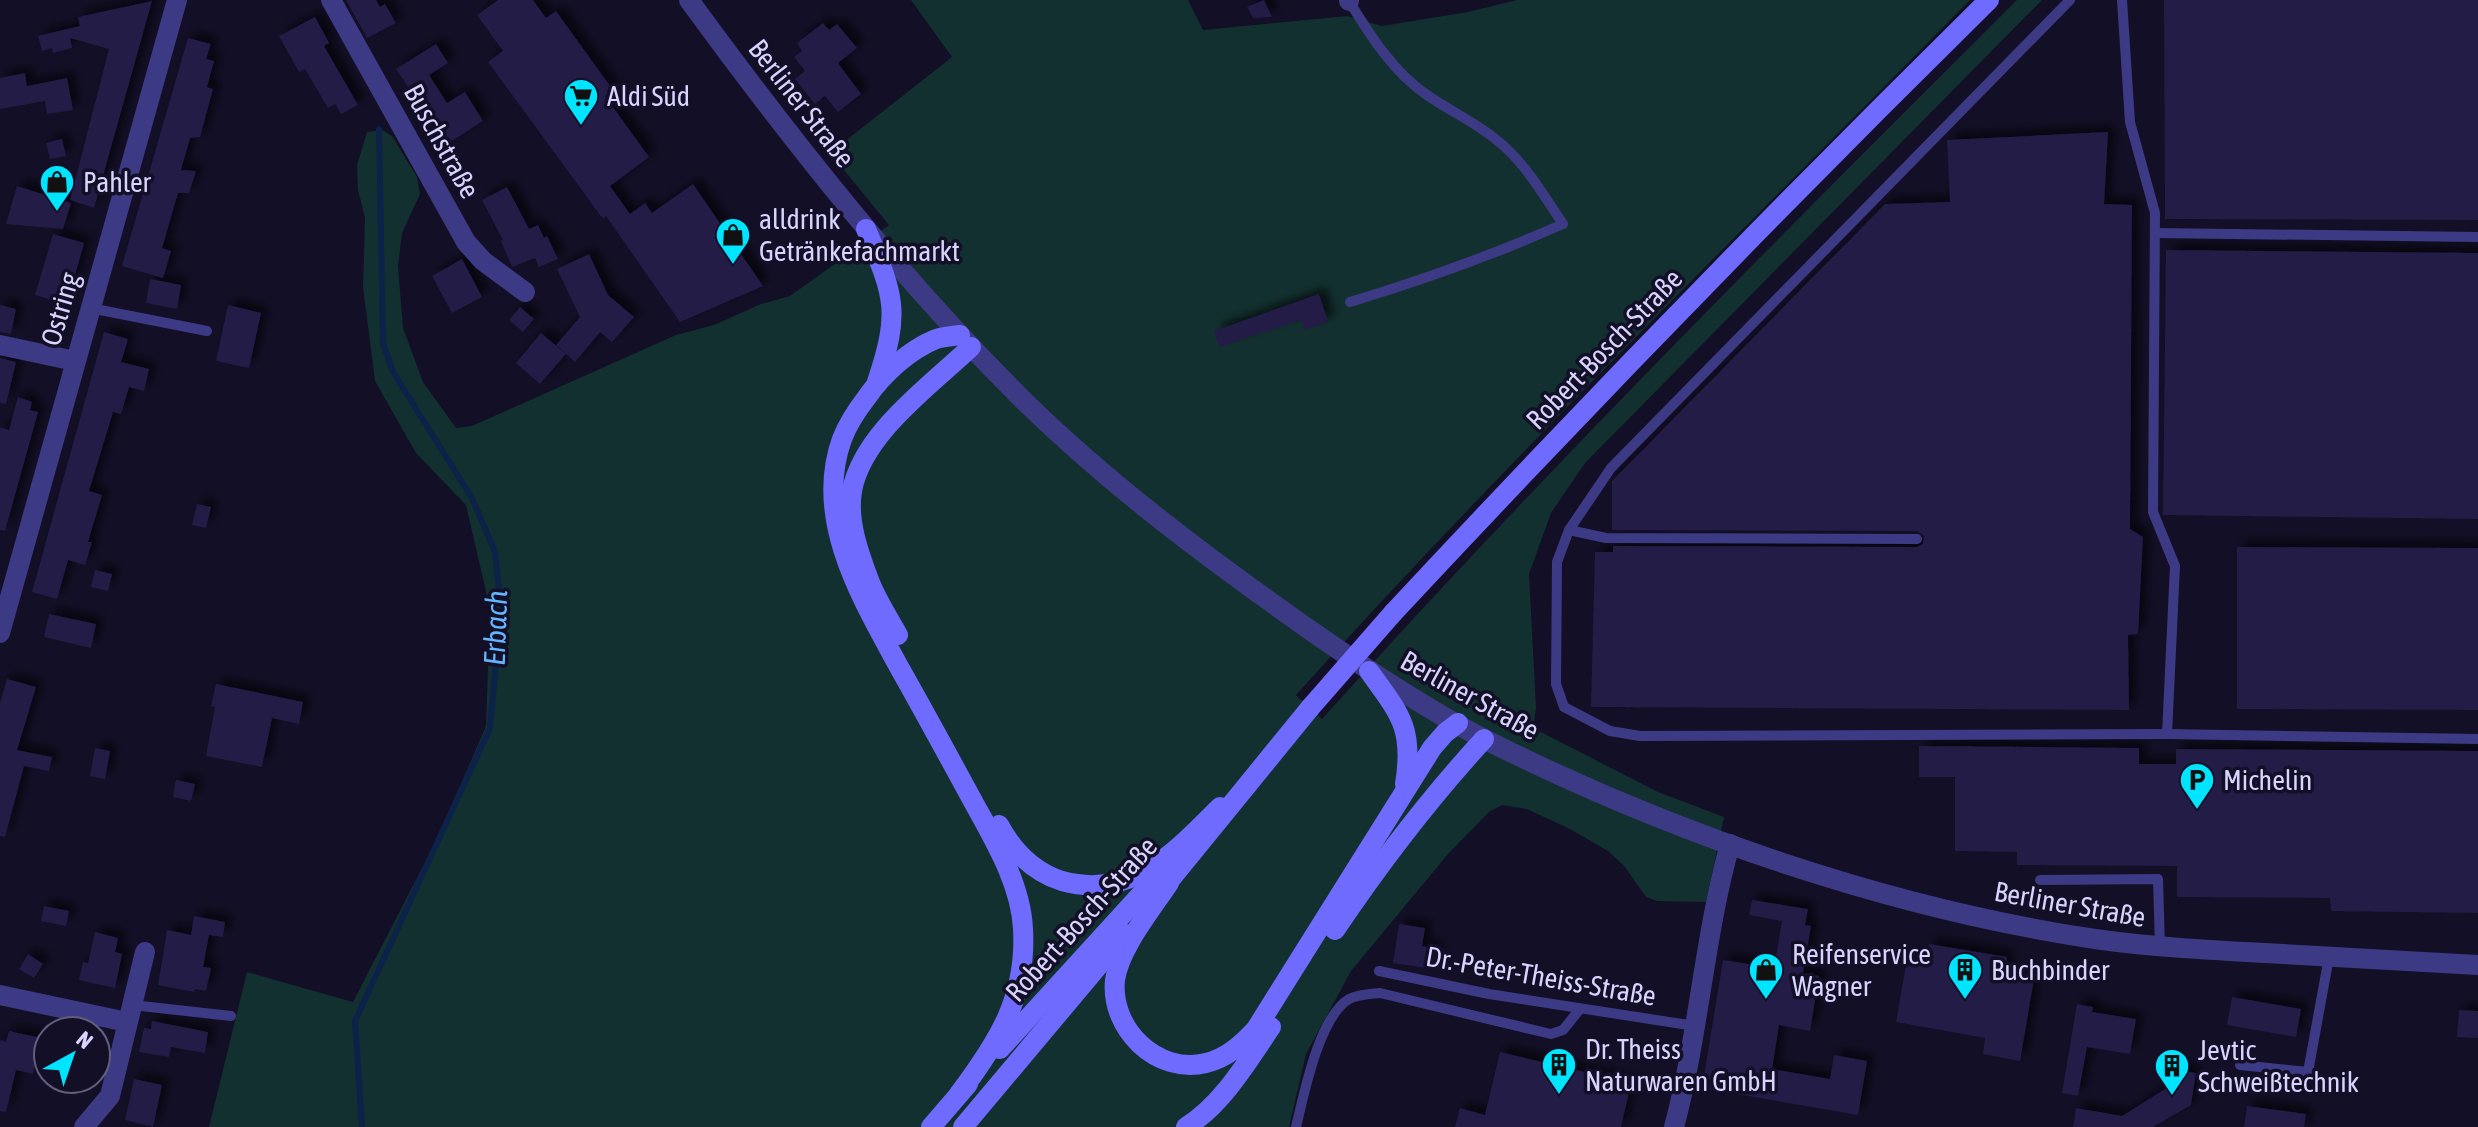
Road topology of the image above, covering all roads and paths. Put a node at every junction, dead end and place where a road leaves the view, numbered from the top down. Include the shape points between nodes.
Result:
1 (177, 0) edge
2 (331, 0) edge
3 (689, 0) edge
4 (1349, 0) edge
5 (1989, 0) edge
6 (2070, 0) edge
7 (2122, 0) edge
8 (866, 229) junction
9 (2155, 233) junction
10 (2478, 237) edge
11 (525, 292) dead end
12 (1350, 302) dead end
13 (90, 308) junction
14 (207, 331) dead end
15 (965, 341) junction
16 (0, 345) edge
17 (75, 361) junction
18 (877, 382) junction
19 (1569, 530) junction
20 (1917, 539) dead end
21 (0, 633) edge
22 (1369, 671) junction
23 (1458, 723) junction
24 (2167, 734) junction
25 (1484, 739) junction
26 (2478, 739) edge
27 (1274, 751) junction
28 (1404, 792) junction
29 (1220, 807) junction
30 (993, 825) junction
31 (1730, 844) junction
32 (1006, 849) junction
33 (2040, 880) dead end
34 (1169, 883) junction
35 (2160, 947) junction
36 (145, 952) dead end
37 (2329, 957) junction
38 (2478, 965) edge
39 (1379, 971) dead end
40 (0, 995) edge
41 (1580, 1009) junction
42 (130, 1014) junction
43 (231, 1016) dead end
44 (1695, 1026) junction
45 (2240, 1065) dead end
46 (959, 1094) junction
47 (84, 1127) edge
48 (931, 1127) edge
49 (963, 1127) edge
50 (1186, 1127) edge
51 (1296, 1127) edge
52 (1674, 1127) edge

1 - 13 street, Ostring
2 - 11 street, Buschstraße via 466,242
3 - 8 street, Berliner Straße
4 - 12 lane via 1396,67 1424,94 1508,149 1563,224 1424,280
5 - 27 main road, Robert-Bosch-Straße, bridge via 1661,329 1393,613
6 - 19 lane via 1611,468
7 - 9 lane via 2130,122 2153,199
8 - 15 street, Berliner Straße
8 - 18 main road via 893,301 893,325
9 - 10 lane
9 - 24 lane via 2153,512 2170,551 2175,580
13 - 14 lane
13 - 17 street, Ostring
15 - 18 main road via 937,339
15 - 22 street, Berliner Straße via 1155,517
15 - 30 main road via 865,455 852,490 852,520 870,584
16 - 17 street
17 - 21 street, Ostring
18 - 30 main road via 841,441 834,481 836,522 860,594
19 - 20 lane via 1606,538
19 - 24 lane via 1557,562 1556,684 1564,707 1610,731 1640,736
22 - 23 street, Berliner Straße
22 - 28 main road via 1405,729 1410,753
23 - 25 street, Berliner Straße
23 - 28 main road via 1432,748
24 - 26 lane
25 - 31 street, Berliner Straße via 1636,809
25 - 50 main road via 1379,865 1246,1064
27 - 29 main road, Robert-Bosch-Straße
27 - 34 main road, Robert-Bosch-Straße
28 - 34 main road via 1256,1029 1236,1049 1207,1063 1180,1066 1151,1053 1128,1034 1117,1009 1115,981 1121,958
29 - 32 main road via 1157,865 1120,883 1080,886 1053,878
29 - 46 main road, Robert-Bosch-Straße
30 - 32 main road
31 - 35 street, Berliner Straße via 1908,901 2093,939
31 - 44 street
32 - 46 main road via 1023,926 1017,995 990,1052
33 - 35 lane via 2158,879
34 - 49 main road, Robert-Bosch-Straße
35 - 37 street, Berliner Straße
36 - 42 street
37 - 38 street, Berliner Straße
37 - 45 lane via 2308,1072
39 - 41 lane, Dr.-Peter-Theiss-Straße
40 - 42 street
41 - 44 lane, Dr.-Peter-Theiss-Straße
41 - 51 lane via 1563,1030 1551,1034 1380,993 1348,1000 1314,1058
42 - 43 lane
42 - 47 street via 110,1096
44 - 52 street
46 - 48 main road, Robert-Bosch-Straße

